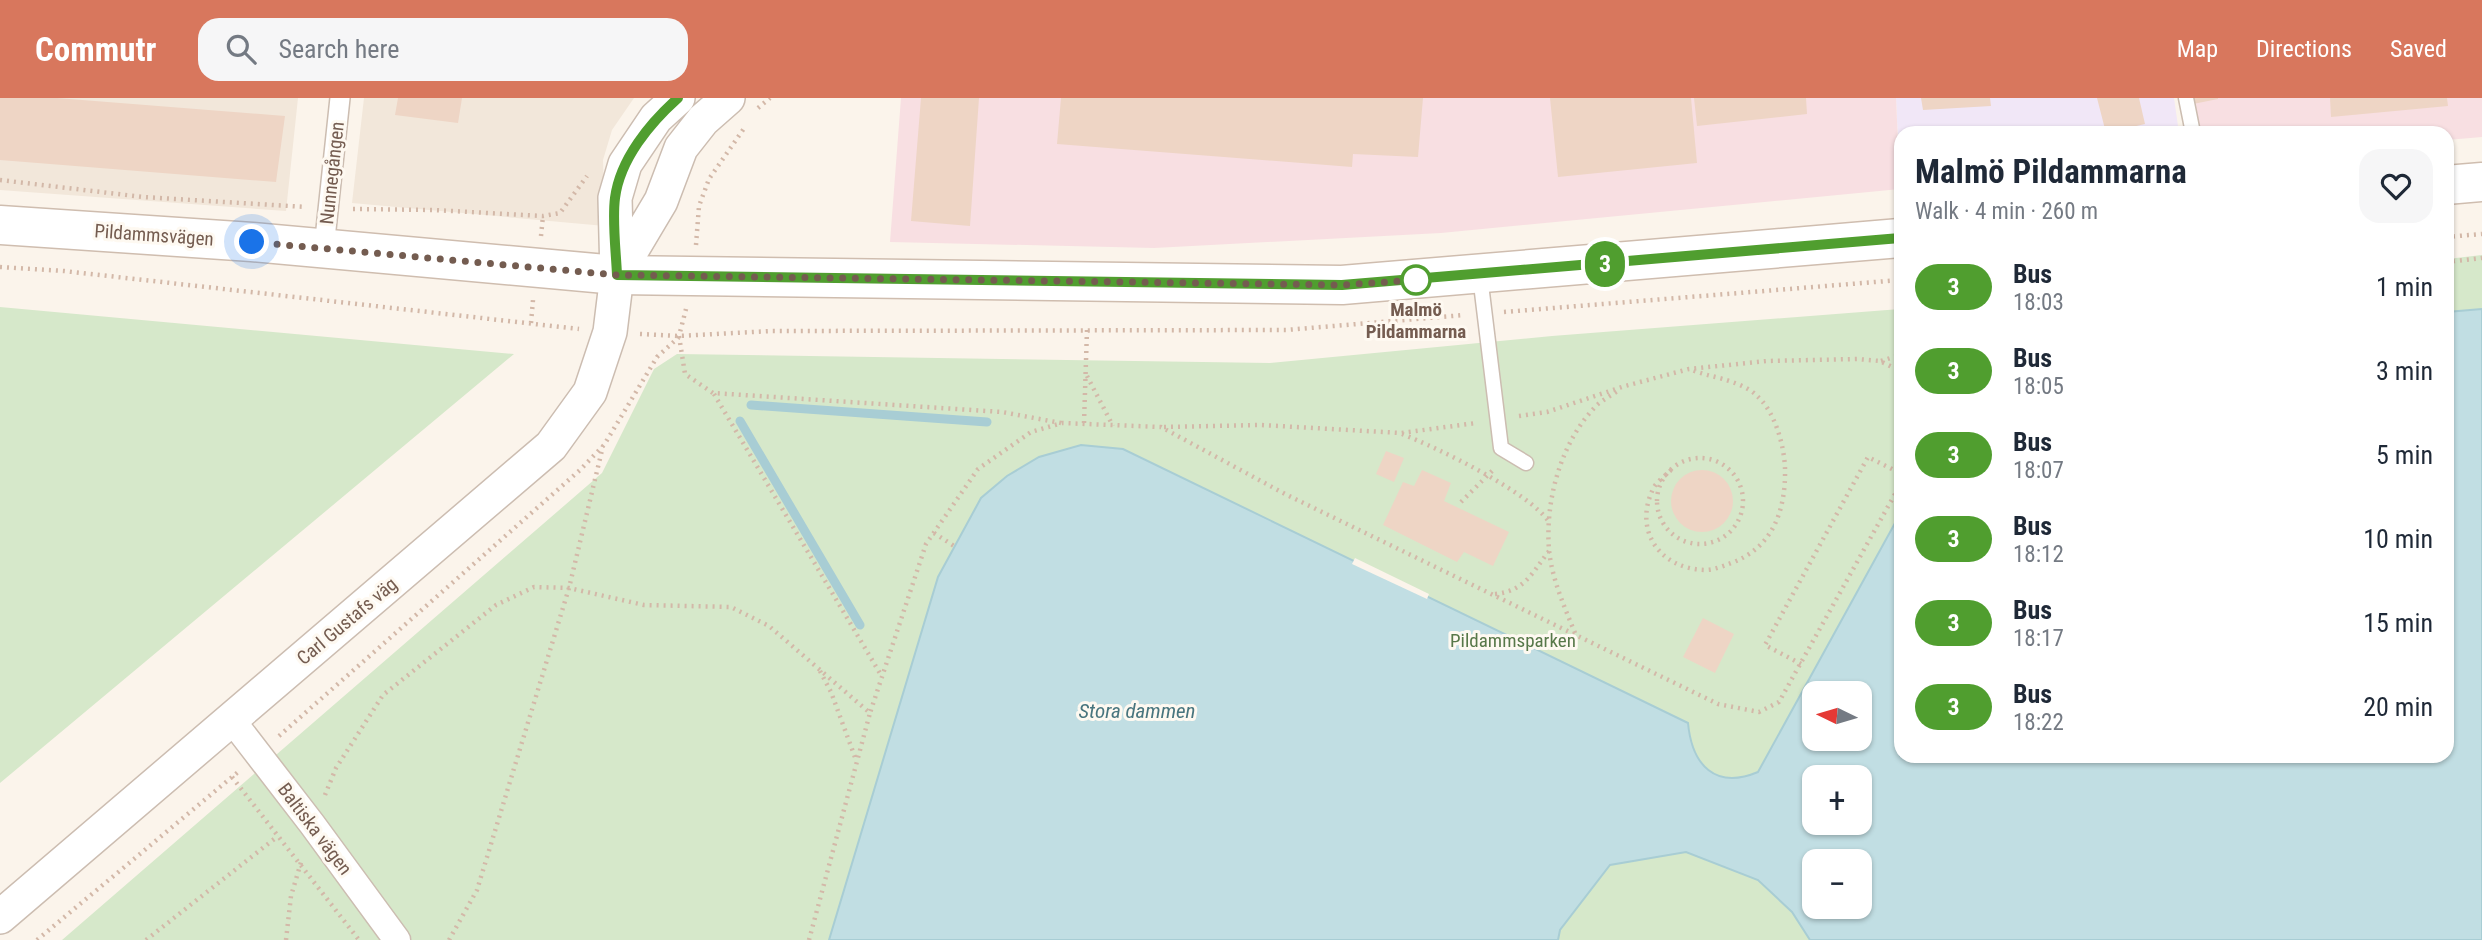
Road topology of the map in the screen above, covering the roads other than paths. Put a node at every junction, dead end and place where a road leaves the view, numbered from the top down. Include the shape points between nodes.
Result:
1 (341, 98) edge
2 (678, 98) edge
3 (728, 98) edge
4 (2186, 98) edge
5 (2192, 126) edge
6 (2482, 182) edge
7 (2454, 184) edge
8 (0, 225) edge
9 (1894, 239) edge
10 (324, 248) junction
11 (1479, 274) junction
12 (617, 275) junction
13 (1526, 463) dead end
14 (231, 719) junction
15 (0, 917) edge
16 (397, 940) edge

1 - 10 street, Nunnegången
2 - 12 street, Carl Gustafs väg via 656,118 625,163 615,198
3 - 12 street, Carl Gustafs väg via 681,148 661,201
4 - 5 lane
6 - 7 main road
8 - 10 main road, Pildammsvägen
9 - 11 main road, Pildammsvägen
10 - 12 main road, Pildammsvägen
11 - 12 main road, Pildammsvägen via 1342,285
11 - 13 lane via 1501,448
12 - 14 street, Carl Gustafs väg via 610,332 590,392 551,446
14 - 15 street, Carl Gustafs väg
14 - 16 street, Baltiska vägen

